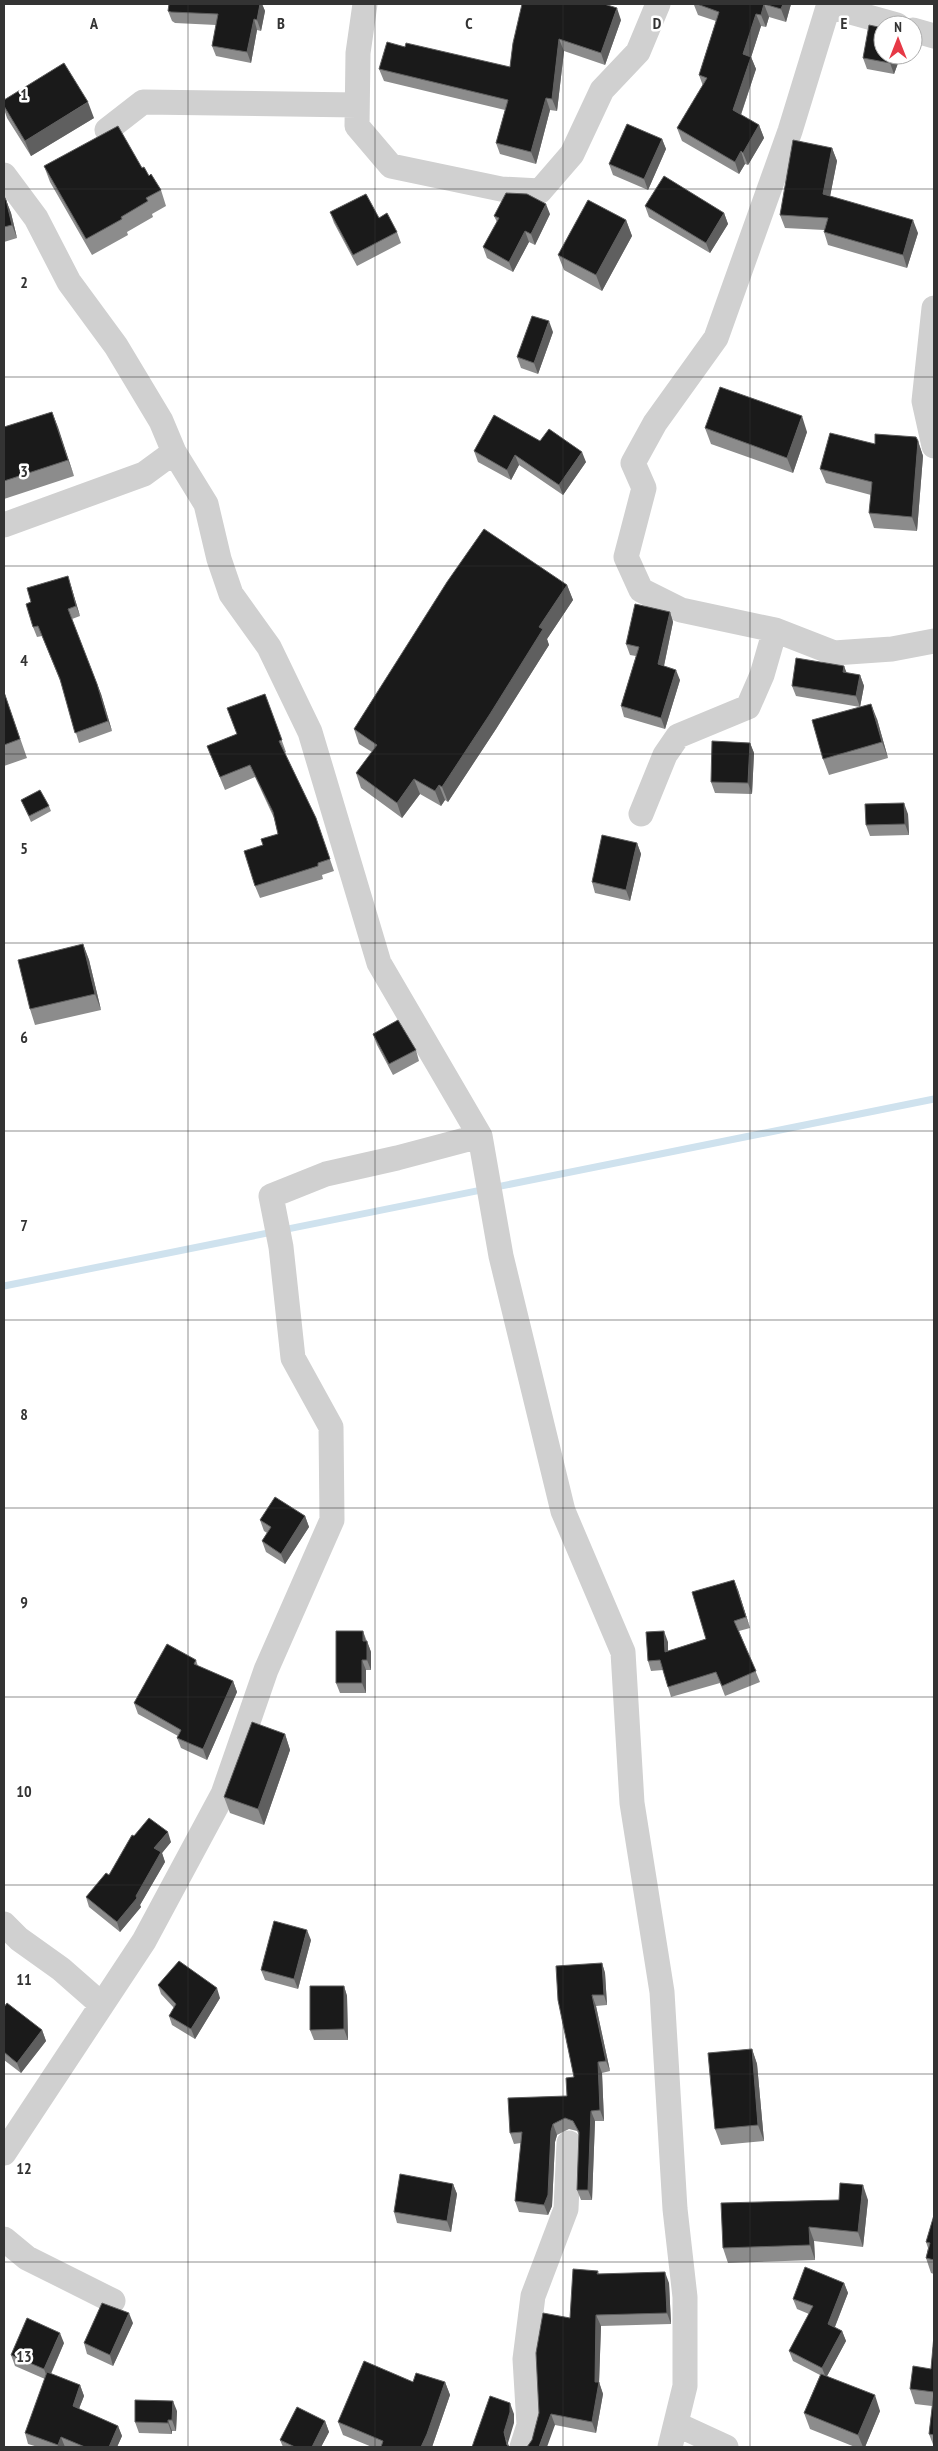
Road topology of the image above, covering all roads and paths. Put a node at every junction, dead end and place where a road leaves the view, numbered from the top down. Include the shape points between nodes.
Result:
1 (365, 4) edge
2 (658, 4) edge
3 (829, 5) edge
4 (873, 18) edge
5 (357, 105) junction
6 (107, 130) edge
7 (4, 175) edge
8 (934, 308) edge
9 (934, 446) edge
10 (174, 452) junction
11 (4, 525) edge
12 (775, 630) junction
13 (934, 641) edge
14 (641, 814) dead end
15 (480, 1136) junction
16 (4, 1924) edge
17 (102, 2004) junction
18 (569, 2143) dead end
19 (4, 2153) edge
20 (4, 2239) edge
21 (114, 2301) dead end
22 (673, 2436) edge
23 (522, 2447) edge
24 (726, 2447) edge

1 - 5 street via 358,53
2 - 5 street via 638,52 602,90 572,154 540,191 482,186 391,166 357,126
3 - 4 street
3 - 12 street via 790,131 716,338 655,424 633,463 644,488 626,557 641,590 681,610
5 - 6 street via 143,102
7 - 10 street via 36,218 69,282 116,346 161,421
8 - 9 street via 924,401
10 - 11 street via 144,474
10 - 15 street via 206,504 231,594 269,647 310,732 379,963
12 - 13 street via 834,653 892,649
12 - 14 street via 762,675 748,707 678,736 665,755
15 - 17 street via 326,1174 271,1196 281,1247 294,1358 331,1427 332,1520 266,1670 223,1794 144,1941
15 - 22 street via 501,1256 563,1511 622,1652 632,1803 662,1992 675,2209 685,2297 685,2386
16 - 17 street
17 - 19 street
18 - 23 street via 566,2209 533,2296 525,2359 529,2425
20 - 21 street via 27,2258
22 - 24 street

